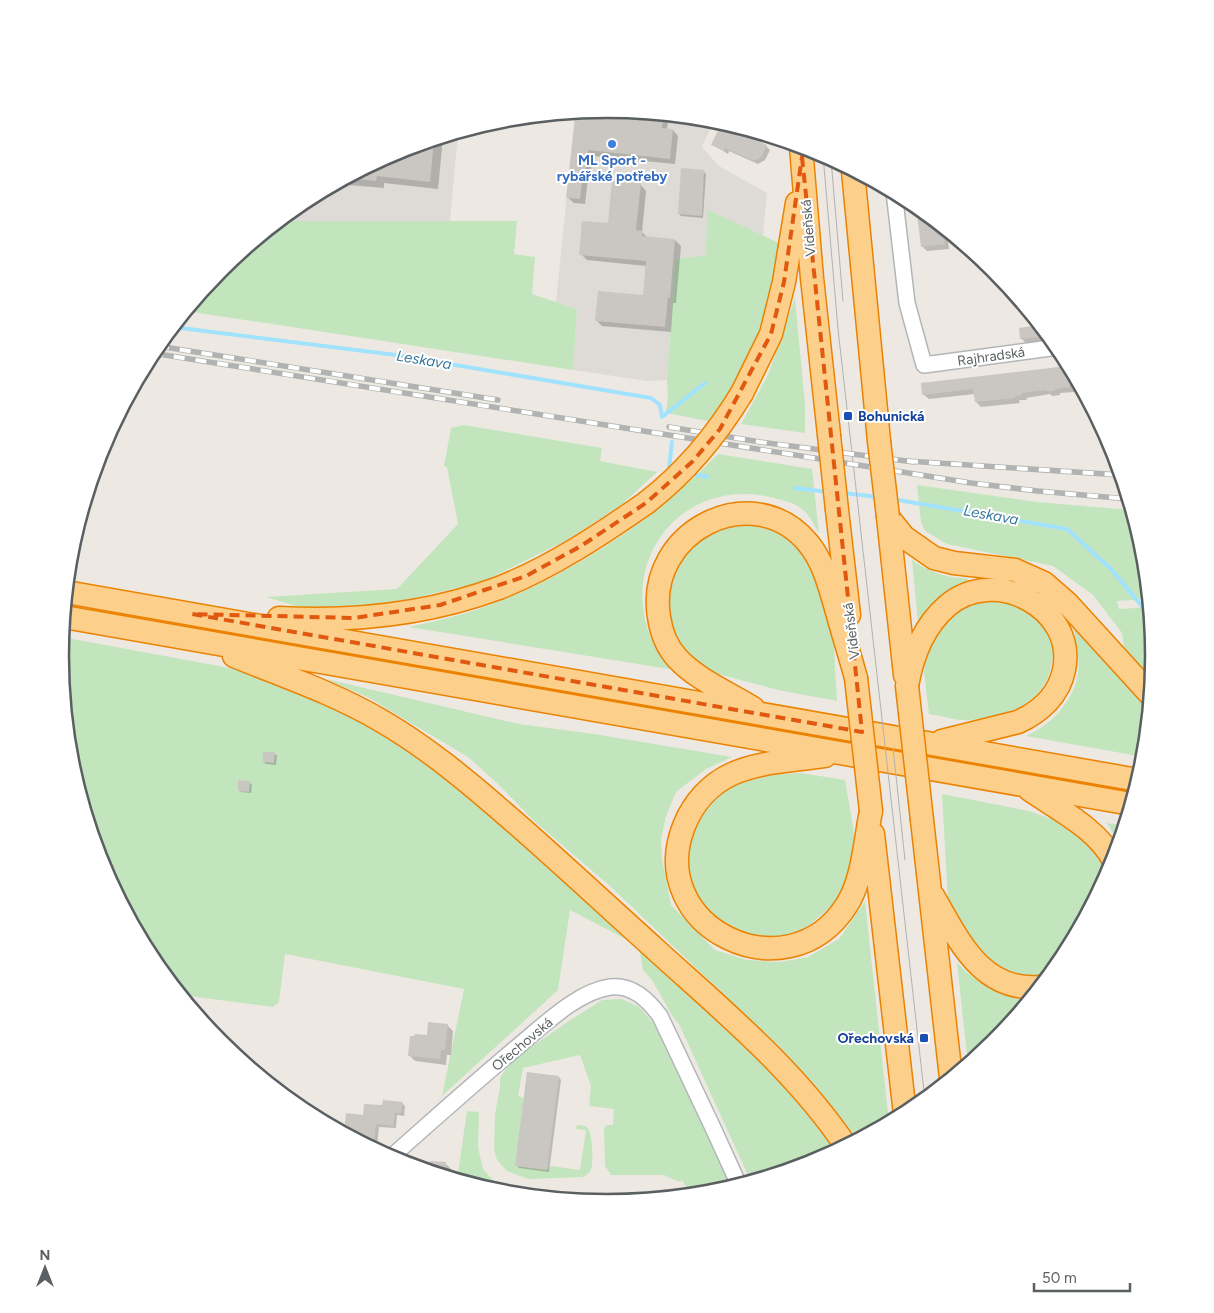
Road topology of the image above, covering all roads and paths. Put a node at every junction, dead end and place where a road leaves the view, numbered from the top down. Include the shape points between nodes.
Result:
1 (801, 155) edge
2 (801, 155) edge
3 (854, 179) edge
4 (895, 202) edge
5 (1048, 348) edge
6 (888, 517) junction
7 (72, 593) edge
8 (192, 614) junction
9 (70, 618) edge
10 (189, 638) junction
11 (856, 678) junction
12 (907, 686) junction
13 (1144, 688) edge
14 (764, 715) junction
15 (932, 744) junction
16 (845, 754) junction
17 (1131, 779) edge
18 (1023, 785) junction
19 (1125, 803) edge
20 (871, 811) junction
21 (1108, 852) edge
22 (929, 888) junction
23 (1032, 987) edge
24 (950, 1071) edge
25 (904, 1105) edge
26 (842, 1140) edge
27 (397, 1152) edge
28 (736, 1178) edge

1 - 8 highway, bridge via 794,222 771,334 720,429 698,456 646,503 581,546 526,576 499,588 440,605 387,615 344,618
2 - 11 highway, Vídeňská, bridge
3 - 6 highway, bridge
4 - 5 street, Rajhradská via 907,303 924,365
6 - 12 highway
6 - 13 highway via 914,546 934,558 954,564 1015,570 1044,583 1067,603
7 - 8 highway
8 - 14 highway
9 - 10 highway
10 - 16 highway
10 - 26 highway via 337,697 380,720 440,760 523,829 746,1031 813,1101
11 - 14 highway via 829,584 809,544 796,531 774,519 750,515 717,519 690,534 669,557 658,586 659,620 670,649 684,664
11 - 20 highway, Vídeňská, bridge
12 - 15 highway via 914,657 927,630 947,605 967,594 990,590 1022,596 1049,614 1060,633 1065,654 1064,671 1059,686 1045,705 1018,722
12 - 22 highway, bridge
14 - 15 highway
15 - 17 highway
16 - 18 highway
16 - 20 highway via 744,770 709,790 687,819 679,844 678,871 692,908 721,936 746,946 769,949 811,939 838,917 852,895 860,871
18 - 19 highway
18 - 21 highway via 1091,833
20 - 25 highway, Vídeňská
22 - 23 highway via 963,947 979,966 1005,983
22 - 24 highway
27 - 28 street, Ořechovská via 562,1011 595,991 620,987 642,997 660,1016

